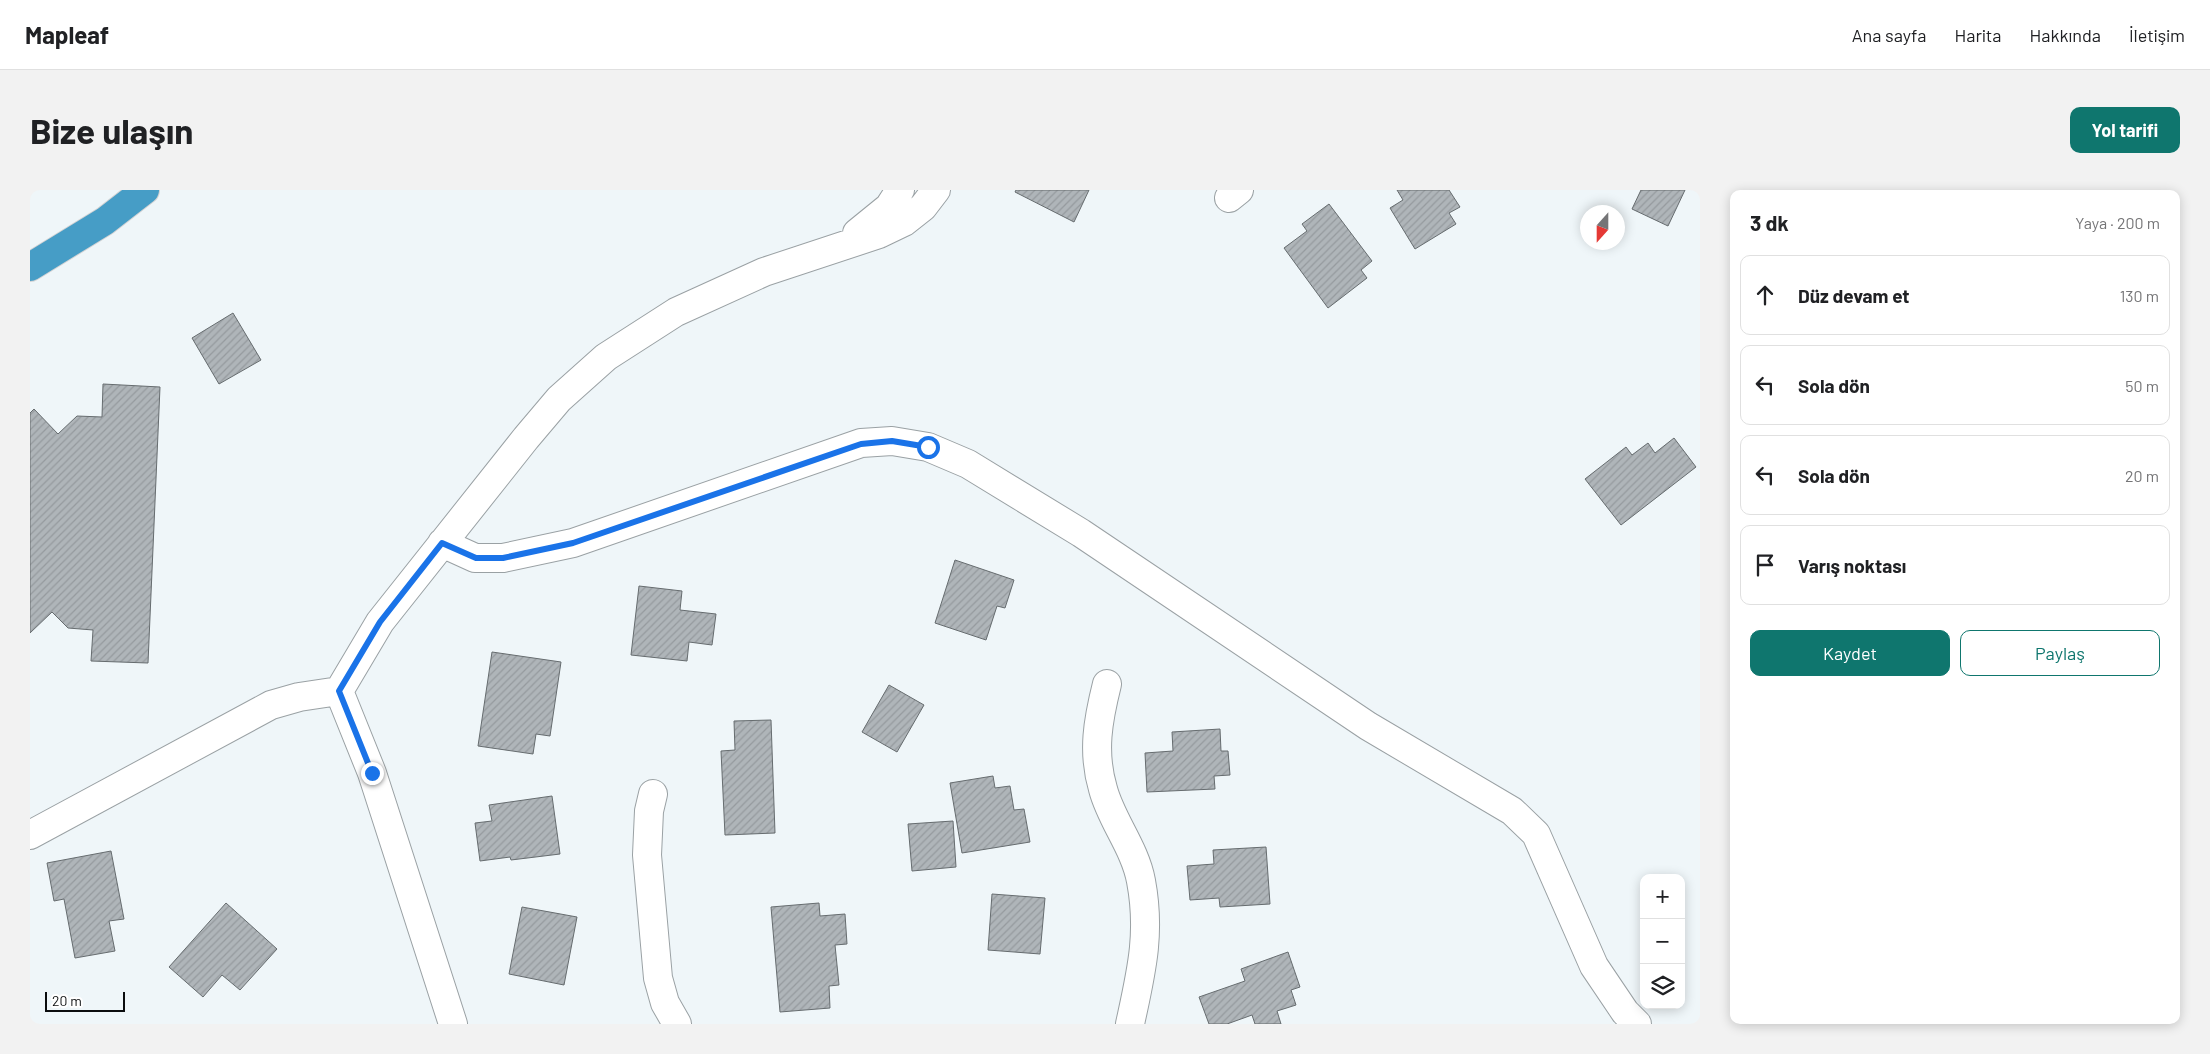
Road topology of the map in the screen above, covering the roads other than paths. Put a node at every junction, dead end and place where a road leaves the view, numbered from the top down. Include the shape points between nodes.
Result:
1 (145, 190) edge
2 (900, 190) edge
3 (936, 190) edge
4 (841, 245) junction
5 (30, 267) edge
6 (442, 543) junction
7 (1107, 684) dead end
8 (339, 691) junction
9 (653, 794) dead end
10 (30, 835) edge
11 (453, 1024) edge
12 (677, 1024) edge
13 (1130, 1024) edge
14 (1637, 1024) edge

1 - 5 highway via 105,221
2 - 4 street via 889,207
3 - 4 street via 923,207 904,222 879,234
4 - 6 street via 764,272 676,312 606,357 559,399
6 - 8 street via 380,622
6 - 14 street via 476,558 503,558 573,543 861,444 892,441 928,447 968,464 1081,533 1368,726 1512,811 1536,834 1594,966
7 - 13 street via 1097,726 1097,757 1103,790 1141,879 1146,932
8 - 10 street via 271,705
8 - 11 street via 372,773
9 - 12 street via 647,855 658,978 665,1003

